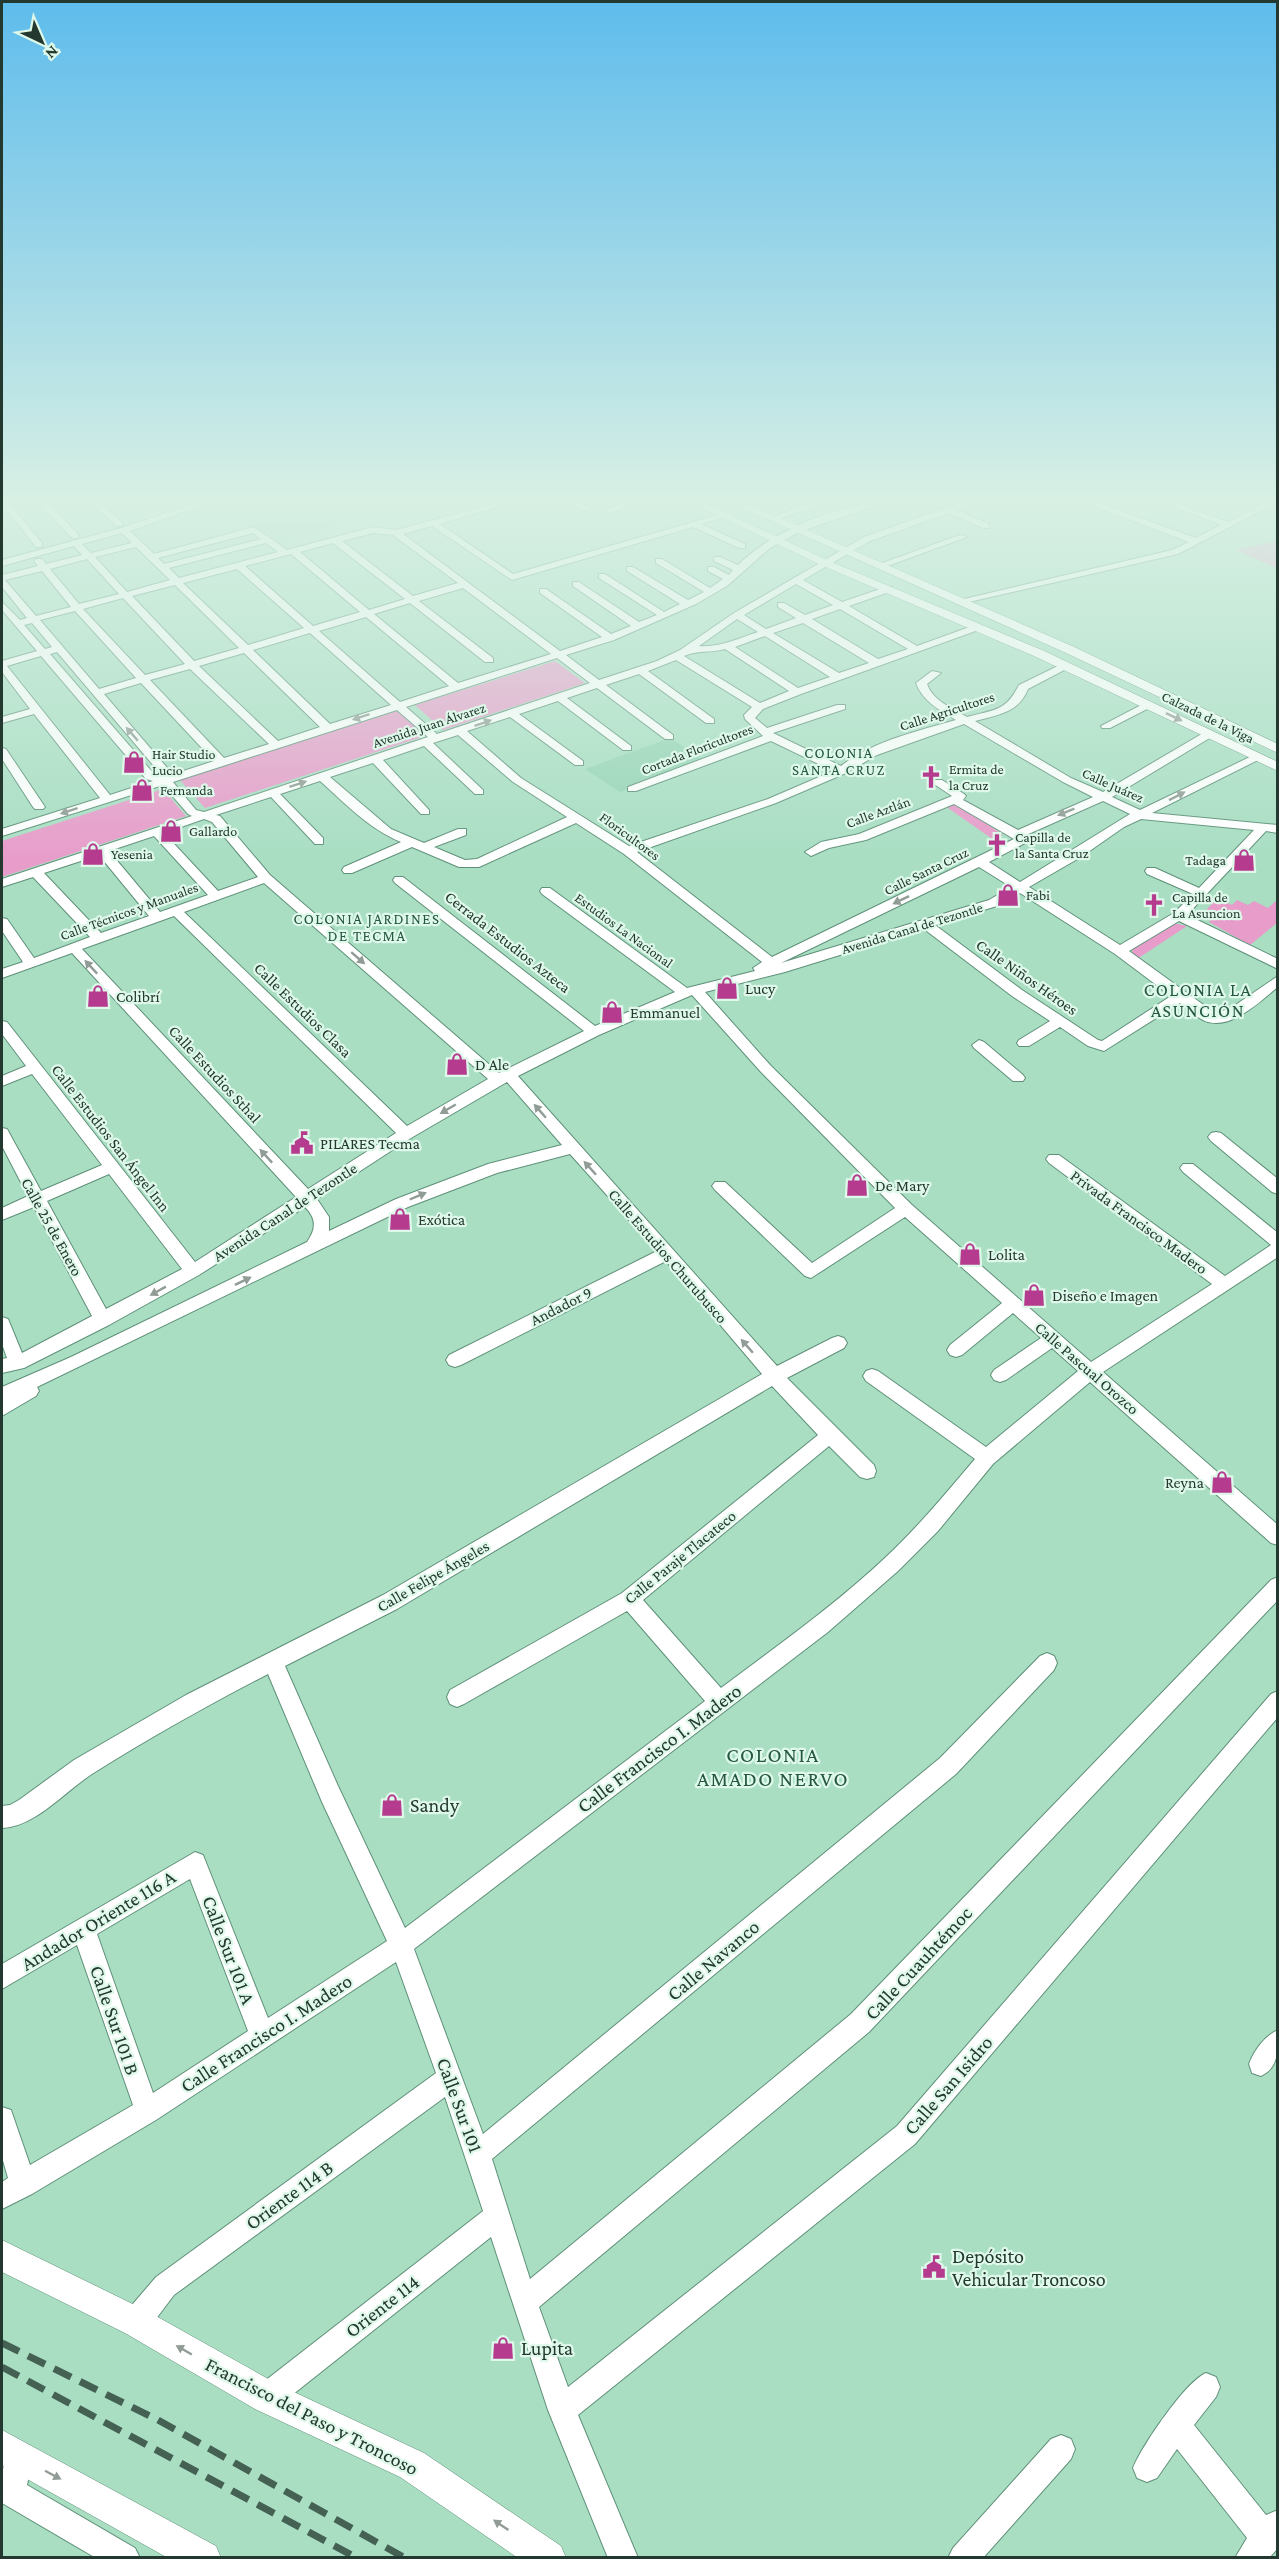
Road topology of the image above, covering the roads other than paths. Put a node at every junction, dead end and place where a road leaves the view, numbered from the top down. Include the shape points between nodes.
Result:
1 (19, 623) edge
2 (37, 623) edge
3 (91, 623) edge
4 (153, 623) edge
5 (217, 623) edge
6 (304, 623) edge
7 (331, 623) edge
8 (381, 623) edge
9 (442, 623) edge
10 (519, 623) edge
11 (589, 623) edge
12 (634, 623) edge
13 (644, 623) edge
14 (725, 623) edge
15 (751, 623) edge
16 (795, 623) edge
17 (812, 623) edge
18 (871, 623) edge
19 (970, 623) edge
20 (1011, 623) edge
21 (638, 626) junction
22 (978, 627) junction
23 (310, 629) junction
24 (766, 632) junction
25 (610, 638) junction
26 (1057, 644) junction
27 (727, 646) junction
28 (690, 648) junction
29 (59, 649) junction
30 (244, 650) junction
31 (917, 650) junction
32 (44, 653) junction
33 (1038, 653) junction
34 (560, 654) junction
35 (678, 656) junction
36 (489, 660) dead end
37 (879, 664) junction
38 (2, 665) edge
39 (192, 665) junction
40 (1064, 666) junction
41 (640, 670) junction
42 (936, 673) dead end
43 (840, 678) junction
44 (143, 679) junction
45 (598, 684) junction
46 (456, 687) junction
47 (797, 692) junction
48 (96, 693) junction
49 (559, 697) junction
50 (398, 705) junction
51 (1147, 705) junction
52 (759, 707) junction
53 (841, 707) dead end
54 (37, 710) junction
55 (511, 713) junction
56 (2, 720) edge
57 (710, 721) dead end
58 (967, 721) junction
59 (1106, 726) dead end
60 (327, 728) junction
61 (460, 731) junction
62 (769, 734) junction
63 (1209, 734) junction
64 (669, 737) dead end
65 (431, 740) junction
66 (275, 744) junction
67 (627, 748) dead end
68 (1278, 750) edge
69 (2, 751) edge
70 (1256, 756) junction
71 (376, 759) junction
72 (221, 762) junction
73 (579, 763) dead end
74 (1278, 767) edge
75 (842, 771) junction
76 (322, 776) junction
77 (165, 780) junction
78 (938, 782) dead end
79 (632, 789) dead end
80 (272, 792) junction
81 (479, 792) dead end
82 (1102, 797) junction
83 (107, 799) junction
84 (955, 800) junction
85 (39, 807) dead end
86 (425, 812) dead end
87 (202, 815) junction
88 (1141, 815) junction
89 (578, 817) junction
90 (1262, 829) junction
91 (1278, 829) edge
92 (156, 831) junction
93 (462, 832) dead end
94 (2, 833) edge
95 (1017, 835) junction
96 (319, 841) dead end
97 (410, 843) junction
98 (422, 849) junction
99 (101, 850) junction
100 (628, 851) junction
101 (811, 852) dead end
102 (980, 862) junction
103 (348, 870) dead end
104 (1151, 871) dead end
105 (36, 872) junction
106 (266, 878) junction
107 (399, 880) dead end
108 (2, 883) edge
109 (1021, 888) junction
110 (546, 891) dead end
111 (1201, 894) junction
112 (216, 896) junction
113 (176, 911) junction
114 (1179, 916) junction
115 (158, 918) junction
116 (2, 922) edge
117 (927, 925) junction
118 (98, 938) junction
119 (73, 947) junction
120 (1120, 951) junction
121 (31, 963) junction
122 (1278, 965) edge
123 (775, 966) junction
124 (2, 974) edge
125 (1278, 980) edge
126 (691, 992) junction
127 (1179, 997) junction
128 (1060, 1021) junction
129 (2, 1025) edge
130 (594, 1032) junction
131 (1024, 1043) dead end
132 (979, 1045) dead end
133 (34, 1068) junction
134 (504, 1077) junction
135 (1018, 1078) dead end
136 (2, 1081) edge
137 (2, 1133) edge
138 (406, 1134) junction
139 (1216, 1137) dead end
140 (572, 1148) junction
141 (1054, 1159) dead end
142 (111, 1167) junction
143 (1188, 1168) dead end
144 (720, 1186) dead end
145 (1278, 1188) edge
146 (306, 1199) junction
147 (36, 1200) junction
148 (906, 1209) junction
149 (2, 1214) edge
150 (1278, 1242) edge
151 (313, 1246) junction
152 (1278, 1249) edge
153 (667, 1252) junction
154 (193, 1271) junction
155 (1224, 1284) junction
156 (1013, 1304) junction
157 (103, 1320) junction
158 (2, 1324) edge
159 (1054, 1338) junction
160 (838, 1343) dead end
161 (956, 1350) dead end
162 (455, 1360) dead end
163 (77, 1362) junction
164 (10, 1365) edge
165 (1091, 1371) junction
166 (1000, 1375) dead end
167 (774, 1376) junction
168 (872, 1376) dead end
169 (2, 1378) edge
170 (2, 1395) edge
171 (2, 1409) edge
172 (829, 1436) junction
173 (987, 1458) junction
174 (867, 1471) dead end
175 (1278, 1537) edge
176 (1278, 1586) edge
177 (629, 1599) junction
178 (273, 1661) junction
179 (1047, 1663) dead end
180 (457, 1697) dead end
181 (1278, 1701) edge
182 (720, 1702) junction
183 (2, 1817) edge
184 (195, 1863) joint
185 (83, 1928) junction
186 (400, 1945) junction
187 (2, 1977) edge
188 (263, 2037) junction
189 (1278, 2042) edge
190 (1261, 2064) dead end
191 (451, 2077) junction
192 (147, 2111) junction
193 (2, 2119) edge
194 (478, 2154) junction
195 (12, 2191) edge
196 (498, 2215) junction
197 (2, 2256) edge
198 (524, 2302) junction
199 (136, 2322) junction
200 (1206, 2387) dead end
201 (267, 2397) junction
202 (562, 2410) junction
203 (1176, 2425) junction
204 (1061, 2449) dead end
205 (10, 2452) edge
206 (1147, 2468) dead end
207 (1264, 2540) edge
208 (125, 2558) edge
209 (204, 2558) edge
210 (549, 2558) edge
211 (623, 2558) edge
212 (963, 2558) edge

1 - 32 street
2 - 29 street
3 - 44 street
4 - 39 street
5 - 30 street
6 - 23 street
7 - 23 street
8 - 46 street
9 - 36 street
10 - 34 street
11 - 25 street
12 - 21 street
13 - 21 street, Avenida Juan Álvarez
14 - 28 street, Avenida Juan Álvarez
15 - 24 street
16 - 24 street
17 - 37 street
18 - 31 street
19 - 22 main road, Calzada de la Viga
20 - 26 main road, Calzada de la Viga
21 - 25 street, Avenida Juan Álvarez
22 - 31 street
22 - 33 main road, Calzada de la Viga
23 - 30 street
23 - 50 street
24 - 27 street
24 - 43 street
25 - 34 street, Avenida Juan Álvarez
26 - 33 main road
26 - 68 main road, Calzada de la Viga
27 - 28 street via 709,650
27 - 47 street
28 - 35 street, Avenida Juan Álvarez
29 - 32 street
29 - 48 street
30 - 39 street
30 - 60 street
31 - 37 street
32 - 38 street
32 - 77 street via 150,777
33 - 40 main road, Calzada de la Viga
34 - 45 street
34 - 46 street, Avenida Juan Álvarez
35 - 41 street, Avenida Juan Álvarez
35 - 52 street
37 - 43 street
38 - 54 street
39 - 44 street
39 - 66 street
40 - 51 main road, Calzada de la Viga
40 - 58 street, Calle Agricultores via 1023,687 1009,708
41 - 45 street, Avenida Juan Álvarez
41 - 57 street
42 - 58 street, Calle Juárez via 921,683 924,691 934,702
43 - 47 street
44 - 48 street
44 - 72 street
45 - 49 street, Avenida Juan Álvarez
45 - 64 street
46 - 50 street, Avenida Juan Álvarez
47 - 52 street
77 -> 48 street via 165,772
49 - 55 street, Avenida Juan Álvarez
49 - 67 street
50 -> 60 street, Avenida Juan Álvarez
50 - 65 street
51 - 59 street
51 -> 63 main road, Calzada de la Viga
52 - 62 street via 749,715 750,719
53 - 62 street, Cortada Floricultores
54 - 56 street
54 - 83 street
61 -> 55 street, Avenida Juan Álvarez
55 - 73 street
58 - 75 street, Calle Agricultores via 862,757
58 - 82 street, Calle Juárez
60 - 66 street, Avenida Juan Álvarez
61 - 65 street, Avenida Juan Álvarez
61 - 89 street, Floricultores via 517,780
62 - 75 street
62 - 79 street, Cortada Floricultores
63 - 70 main road, Calzada de la Viga
63 - 82 street, Calle Santa Cruz
65 - 71 street, Avenida Juan Álvarez
65 - 81 street
66 - 72 street, Avenida Juan Álvarez
69 - 85 street
70 - 74 main road, Calzada de la Viga
88 -> 70 street, Avenida Canal de Tezontle
71 - 76 street, Avenida Juan Álvarez
71 - 86 street
72 - 77 street, Avenida Juan Álvarez
75 - 100 street, Calle Agricultores via 772,801
80 -> 76 street, Avenida Juan Álvarez
76 - 97 street via 368,818
77 - 83 street, Avenida Juan Álvarez
77 - 87 street, Calle Estudios Churubusco via 192,812
78 - 84 street via 960,796
80 - 87 street, Avenida Juan Álvarez
80 - 96 street
82 - 88 street, Calle Juárez
82 -> 95 street, Calle Santa Cruz
83 -> 94 street, Avenida Juan Álvarez
84 - 95 street
84 - 101 street, Calle Aztlán via 862,837
87 - 92 street, Avenida Juan Álvarez
87 - 106 street, Calle Estudios Churubusco via 216,819
88 - 90 street, Calle Juárez
88 - 109 street, Avenida Canal de Tezontle via 1120,824
89 - 98 street via 479,863 463,864
89 - 100 street, Floricultores
90 - 91 street, Calle Juárez
90 - 111 street
92 - 99 street, Avenida Juan Álvarez
92 - 112 street
93 - 98 street
95 - 102 street, Calle Santa Cruz via 1021,840
97 - 98 street
97 - 103 street
99 - 105 street, Avenida Juan Álvarez
99 - 115 street
100 - 123 street, Floricultores
102 - 109 street
102 -> 123 street, Calle Santa Cruz
104 - 111 street
105 - 108 street, Avenida Juan Álvarez
105 - 118 street
106 - 112 street, Calle Técnicos y Manuales
106 -> 134 street, Calle Estudios Churubusco
107 - 130 street, Cerrada Estudios Azteca
109 - 117 street, Avenida Canal de Tezontle via 993,903
109 - 120 street
110 - 126 street, Estudios La Nacional
111 - 114 street
112 - 113 street, Calle Técnicos y Manuales
113 - 115 street, Calle Técnicos y Manuales
113 - 138 street, Calle Estudios Clasa
114 - 120 street
114 - 122 street
115 - 118 street, Calle Técnicos y Manuales
116 - 121 street
117 - 123 street, Avenida Canal de Tezontle
117 - 128 street, Calle Niños Héroes
118 - 119 street, Calle Técnicos y Manuales
119 - 121 street, Calle Técnicos y Manuales
146 -> 119 street, Calle Estudios Sthal
120 - 127 street
121 - 124 street, Calle Técnicos y Manuales
123 - 126 street, Avenida Canal de Tezontle
125 - 127 street via 1217,1019
126 - 130 street, Avenida Canal de Tezontle
126 - 148 street, Calle Pascual Orozco
127 - 128 street, Calle Niños Héroes via 1104,1046
128 - 131 street
129 - 133 street, Calle Estudios San Ángel Inn
130 - 134 street, Avenida Canal de Tezontle
132 - 135 street
133 - 136 street
133 - 142 street, Calle Estudios San Ángel Inn
134 -> 138 street, Avenida Canal de Tezontle
140 -> 134 street, Calle Estudios Churubusco
137 - 147 street, Calle 25 de Enero
138 - 146 street, Avenida Canal de Tezontle
139 - 145 street
151 -> 140 street, Avenida Canal de Tezontle via 439,1188 493,1168
153 -> 140 street, Calle Estudios Churubusco
141 - 155 street, Privada Francisco Madero
142 - 147 street
142 - 154 street, Calle Estudios San Ángel Inn
143 - 150 street
144 - 148 street via 811,1272
146 - 151 street, Calle Estudios Sthal via 322,1216 324,1224
146 - 154 street, Avenida Canal de Tezontle
147 - 149 street
147 - 157 street, Calle 25 de Enero
148 - 156 street, Calle Pascual Orozco
163 -> 151 street, Avenida Canal de Tezontle
152 - 155 street, Calle Francisco I. Madero
153 - 162 street, Andador 9
167 -> 153 street, Calle Estudios Churubusco
154 -> 157 street, Avenida Canal de Tezontle
155 - 165 street, Calle Francisco I. Madero
156 - 159 street, Calle Pascual Orozco
156 - 161 street
157 - 164 street, Avenida Canal de Tezontle
158 - 164 street
159 - 165 street, Calle Pascual Orozco
159 - 166 street
160 - 167 street, Calle Felipe Ángeles
163 - 170 street, Avenida Canal de Tezontle
163 - 171 street, Avenida Canal de Tezontle
164 - 169 street, Avenida Canal de Tezontle
165 - 173 street, Calle Francisco I. Madero
165 - 175 street, Calle Pascual Orozco
167 - 172 street, Calle Estudios Churubusco
167 - 178 street, Calle Felipe Ángeles via 390,1602
168 - 173 street
172 - 174 street, Calle Estudios Churubusco
172 - 177 street, Calle Paraje Tlacateco
173 - 182 street, Calle Francisco I. Madero via 931,1525 891,1565
176 - 198 street, Calle Cuauhtémoc via 860,2023
177 - 180 street, Calle Paraje Tlacateco
177 - 182 street
178 - 183 street, Calle Felipe Ángeles via 193,1702 82,1768 27,1808
178 - 186 street, Calle Sur 101
179 - 194 street, Calle Navanco via 948,1766
181 - 202 street, Calle San Isidro via 906,2135
182 - 186 street, Calle Francisco I. Madero
184 - 185 street, Andador Oriente 116 A
184 - 188 street, Calle Sur 101 A
185 - 187 street, Andador Oriente 116 A
185 - 192 street, Calle Sur 101 B
186 - 188 street, Calle Francisco I. Madero
186 - 191 street, Calle Sur 101
188 - 192 street, Calle Francisco I. Madero
189 - 190 street
191 - 194 street, Calle Sur 101
191 - 199 street, Oriente 114 B via 165,2286
192 - 195 street, Calle Francisco I. Madero
193 - 195 street
194 - 196 street, Calle Sur 101
196 - 198 street, Calle Sur 101
196 - 201 street, Oriente 114
197 - 199 main road, Francisco del Paso y Troncoso
198 - 202 street, Calle Sur 101
201 -> 199 main road, Francisco del Paso y Troncoso
200 - 203 street
210 -> 201 main road, Francisco del Paso y Troncoso via 412,2465
202 - 211 street, Calle Sur 101
203 - 206 street
203 - 207 street
204 - 212 street
205 - 208 street via 11,2492
205 -> 209 main road

